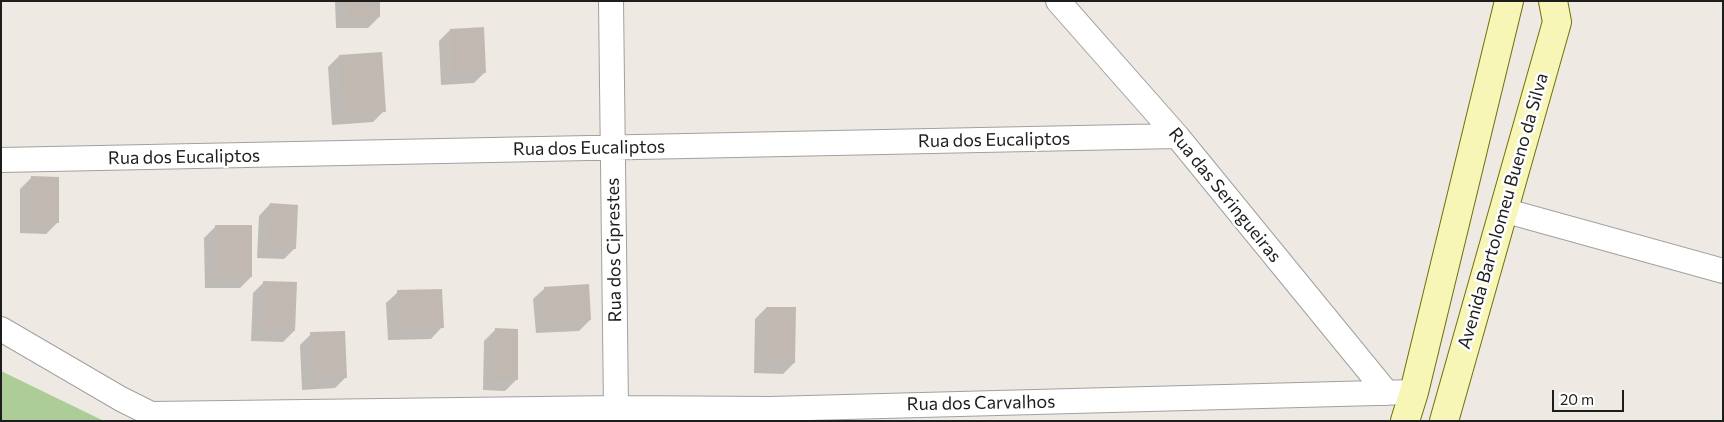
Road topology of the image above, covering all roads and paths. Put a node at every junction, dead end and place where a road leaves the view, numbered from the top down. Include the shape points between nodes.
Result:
1 (611, 1) edge
2 (1058, 1) edge
3 (1509, 1) edge
4 (1553, 1) edge
5 (1177, 136) junction
6 (613, 148) junction
7 (1, 160) edge
8 (1503, 210) junction
9 (1723, 272) edge
10 (1, 329) edge
11 (1414, 392) junction
12 (1387, 393) junction
13 (616, 408) junction
14 (770, 415) edge
15 (1405, 421) edge
16 (1444, 421) edge

1 - 6 street, Rua dos Ciprestes
2 - 5 street, Rua das Seringueiras
3 - 11 street
4 - 8 street, Avenida Bartolomeu Bueno da Silva via 1557,22
5 - 6 street, Rua dos Eucaliptos
5 - 12 street, Rua das Seringueiras
6 - 7 street, Rua dos Eucaliptos
6 - 13 street, Rua dos Ciprestes
8 - 9 street
8 - 16 street, Avenida Bartolomeu Bueno da Silva
10 - 13 street, Rua dos Carvalhos via 150,414
11 - 12 street, Rua dos Carvalhos
11 - 15 street
12 - 14 street, Rua dos Carvalhos
13 - 14 street, Rua dos Carvalhos

